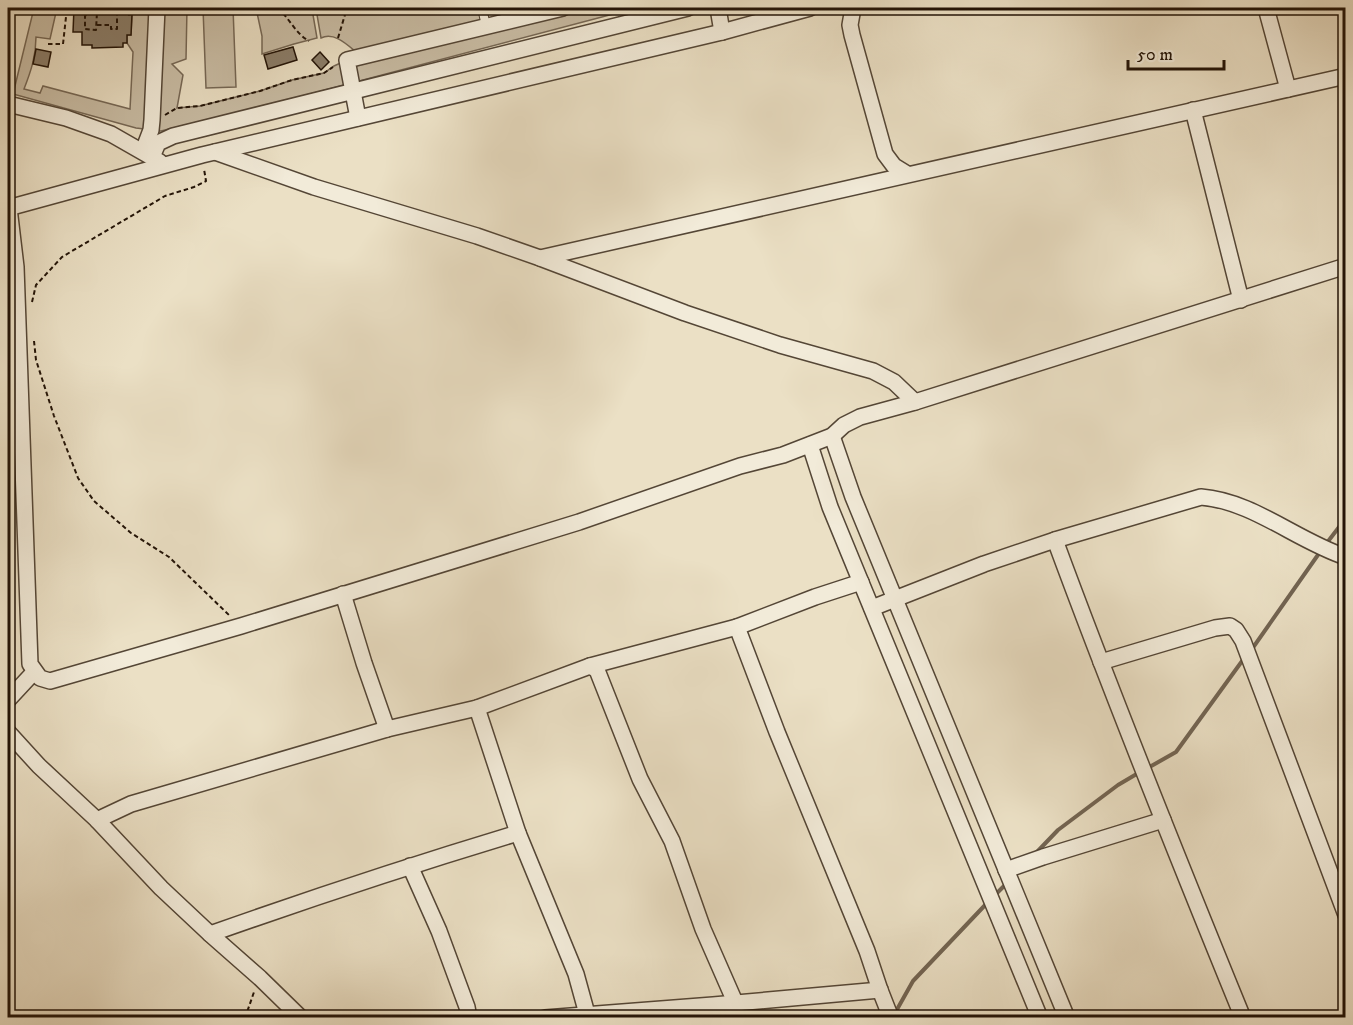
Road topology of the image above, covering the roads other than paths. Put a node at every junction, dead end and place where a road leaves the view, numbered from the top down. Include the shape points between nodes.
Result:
1 (157, 8) edge
2 (482, 8) edge
3 (563, 8) edge
4 (688, 8) edge
5 (718, 8) edge
6 (810, 8) edge
7 (853, 8) edge
8 (1266, 8) edge
9 (486, 26) junction
10 (722, 32) junction
11 (1346, 76) edge
12 (1288, 89) junction
13 (354, 91) junction
14 (8, 104) edge
15 (1193, 110) junction
16 (358, 118) junction
17 (209, 153) junction
18 (147, 154) junction
19 (885, 154) junction
20 (165, 165) junction
21 (907, 174) junction
22 (872, 182) junction
23 (8, 208) edge
24 (540, 258) junction
25 (1346, 266) edge
26 (1241, 300) junction
27 (915, 402) junction
28 (832, 436) junction
29 (810, 445) junction
30 (1055, 540) junction
31 (1346, 557) edge
32 (861, 582) junction
33 (343, 594) junction
34 (895, 598) junction
35 (872, 608) junction
36 (737, 627) junction
37 (1101, 662) junction
38 (591, 666) junction
39 (34, 672) junction
40 (8, 700) edge
41 (477, 708) junction
42 (387, 729) junction
43 (8, 732) edge
44 (97, 820) junction
45 (1163, 820) junction
46 (518, 833) junction
47 (410, 866) junction
48 (1006, 870) junction
49 (1346, 915) edge
50 (210, 934) junction
51 (879, 990) junction
52 (735, 1002) junction
53 (587, 1014) junction
54 (301, 1017) edge
55 (469, 1017) edge
56 (545, 1017) edge
57 (891, 1017) edge
58 (1040, 1017) edge
59 (1066, 1017) edge
60 (1243, 1017) edge

1 - 18 street via 153,114
2 - 9 lane
3 - 9 street
4 - 13 street
5 - 10 street
6 - 10 street
7 - 19 street via 852,35
8 - 12 street
9 - 13 street via 347,60
10 - 16 street
11 - 12 street
12 - 15 street
13 - 16 street
13 - 18 street via 173,136
14 - 18 street via 111,134
15 - 21 street
15 - 26 street
16 - 17 street
17 - 20 street
17 - 24 street
18 - 20 street
19 - 21 street
19 - 22 street via 881,170
20 - 23 street
21 - 22 street
22 - 24 street
23 - 39 street via 16,267 30,664
24 - 27 street via 696,317 873,371 894,382
25 - 26 street
26 - 27 street
27 - 28 street via 860,417
28 - 29 street
28 - 34 street
29 - 32 street
29 - 33 street via 579,522
30 - 31 street via 1210,497 1275,522
30 - 34 street
30 - 37 street
32 - 35 street
32 - 36 street
33 - 39 street via 50,681
33 - 42 street
34 - 35 street
34 - 48 street
35 - 58 street
36 - 38 street
36 - 51 street via 867,951
37 - 45 street
37 - 49 street via 1215,628 1230,626 1236,630
38 - 41 street
38 - 52 street via 597,670 640,779 672,841 700,921
39 - 40 street
41 - 42 street
41 - 46 street
42 - 44 street via 131,804
43 - 44 street
44 - 50 street
45 - 48 street
45 - 60 street
46 - 47 street
46 - 53 street via 576,974
47 - 50 street
47 - 55 street
48 - 59 street
50 - 54 street
51 - 52 street
51 - 57 street
52 - 53 street
53 - 56 street

